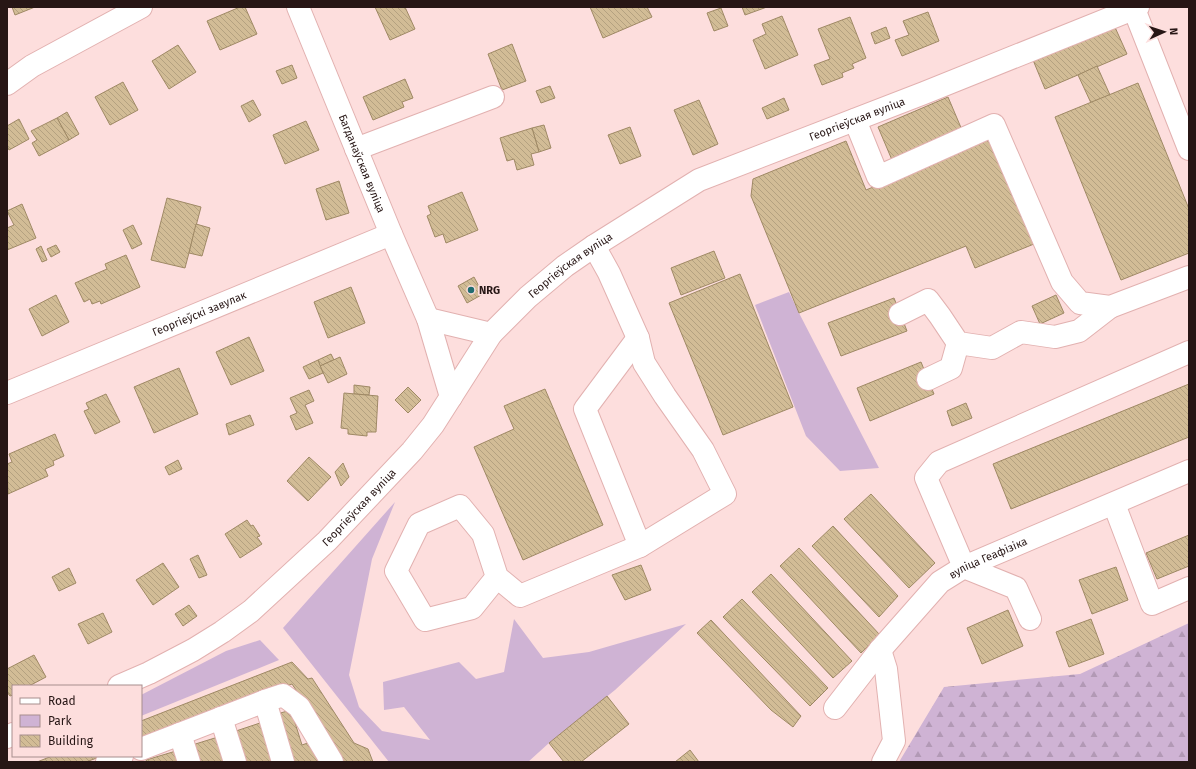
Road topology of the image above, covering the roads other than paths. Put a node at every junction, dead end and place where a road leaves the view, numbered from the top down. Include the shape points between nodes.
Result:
1 (141, 7) edge
2 (298, 7) edge
3 (1136, 8) edge
4 (7, 84) edge
5 (493, 97) dead end
6 (855, 120) junction
7 (356, 149) junction
8 (1189, 149) edge
9 (391, 234) junction
10 (594, 246) junction
11 (1189, 277) edge
12 (1110, 307) junction
13 (900, 314) dead end
14 (428, 318) junction
15 (491, 334) junction
16 (638, 338) junction
17 (958, 343) junction
18 (1189, 352) edge
19 (928, 380) dead end
20 (7, 393) edge
21 (451, 397) junction
22 (1189, 471) edge
23 (1114, 504) junction
24 (640, 546) junction
25 (964, 568) junction
26 (498, 577) junction
27 (1189, 588) edge
28 (1030, 619) dead end
29 (880, 650) junction
30 (121, 685) edge
31 (265, 701) junction
32 (835, 708) dead end
33 (221, 718) junction
34 (180, 734) junction
35 (142, 749) edge
36 (119, 757) edge
37 (106, 762) edge
38 (189, 762) edge
39 (235, 762) edge
40 (283, 762) edge
41 (332, 762) edge
42 (883, 762) edge

1 - 4 street via 32,66
2 - 7 street, Багданаўская вуліца
3 - 6 street, Георгіеўская вуліца
3 - 8 street
5 - 7 street
6 - 10 street, Георгіеўская вуліца via 699,180
6 - 12 street via 878,177 994,125 1062,282 1080,303
7 - 9 street, Багданаўская вуліца
9 - 14 street, Багданаўская вуліца
9 - 20 street, Георгіеўскі завулак
10 - 15 street, Георгіеўская вуліца via 528,297
10 - 16 street
11 - 12 street
12 - 17 street via 1079,331 1055,337 1021,332 992,348
13 - 17 street via 928,300
14 - 15 street
14 - 21 street, Багданаўская вуліца
15 - 21 street, Георгіеўская вуліца
16 - 24 street via 586,409
16 - 24 street via 644,363 703,450 725,494
17 - 19 street via 951,368
18 - 25 street via 939,462 926,478
21 - 30 street, Георгіеўская вуліца via 434,425 412,451 327,541 251,611 193,650
22 - 23 street, вуліца Геафізіка
23 - 25 street, вуліца Геафізіка
23 - 27 street via 1152,604
24 - 26 street via 520,596
25 - 28 street via 1016,588
25 - 29 street, вуліца Геафізіка via 940,582
26 - 26 street via 483,534 460,506 419,524 396,570 425,620 472,608
29 - 32 street, вуліца Геафізіка
29 - 42 street via 886,669 894,740
31 - 33 street
31 - 40 street
31 - 41 street via 283,695 299,707
33 - 34 street
33 - 39 street
34 - 35 street
34 - 38 street
36 - 37 street

